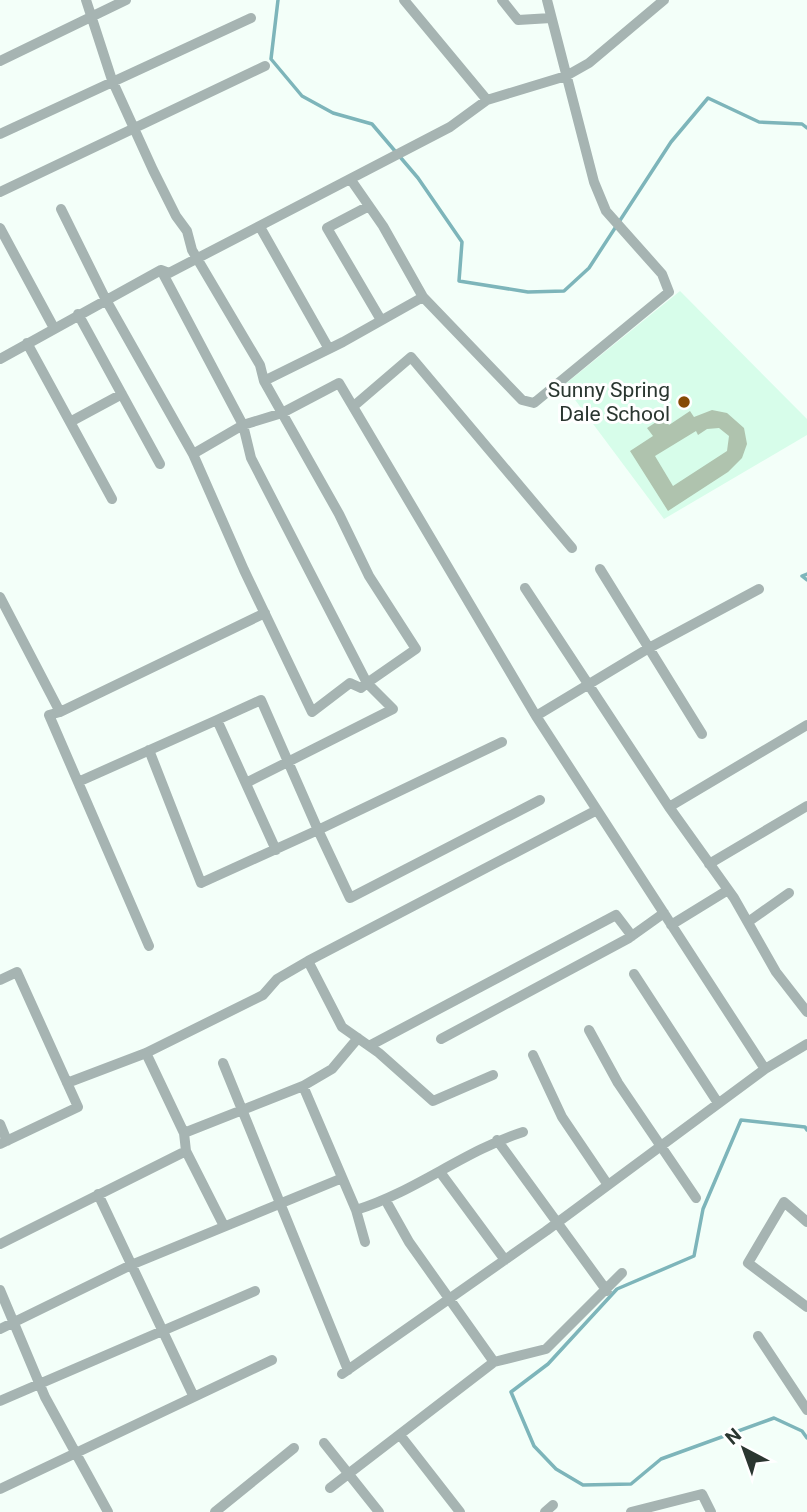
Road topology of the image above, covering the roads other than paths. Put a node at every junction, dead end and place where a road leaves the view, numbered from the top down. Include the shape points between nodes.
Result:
1 (86, 0) edge
2 (126, 0) edge
3 (404, 0) edge
4 (502, 0) edge
5 (547, 0) edge
6 (664, 0) edge
7 (93, 15) junction
8 (251, 18) dead end
9 (551, 18) junction
10 (0, 61) edge
11 (265, 66) dead end
12 (566, 76) junction
13 (112, 80) junction
14 (487, 100) junction
15 (135, 130) junction
16 (0, 134) edge
17 (351, 180) junction
18 (0, 192) edge
19 (369, 205) junction
20 (61, 209) dead end
21 (260, 227) junction
22 (0, 228) edge
23 (199, 258) junction
24 (161, 270) junction
25 (423, 297) junction
26 (106, 300) junction
27 (78, 314) junction
28 (381, 320) junction
29 (54, 328) junction
30 (27, 343) junction
31 (329, 349) junction
32 (0, 359) edge
33 (264, 381) junction
34 (122, 394) junction
35 (355, 405) junction
36 (282, 412) junction
37 (70, 422) junction
38 (243, 425) junction
39 (193, 454) junction
40 (160, 464) dead end
41 (112, 499) dead end
42 (572, 548) dead end
43 (600, 569) dead end
44 (525, 588) dead end
45 (759, 589) dead end
46 (0, 597) edge
47 (265, 613) junction
48 (649, 648) junction
49 (367, 683) junction
50 (588, 685) junction
51 (60, 712) junction
52 (536, 716) junction
53 (217, 720) junction
54 (807, 725) edge
55 (702, 734) dead end
56 (502, 743) dead end
57 (149, 750) junction
58 (288, 761) junction
59 (78, 782) junction
60 (246, 783) junction
61 (540, 800) dead end
62 (807, 806) edge
63 (669, 807) junction
64 (597, 810) junction
65 (318, 830) junction
66 (276, 850) junction
67 (709, 864) junction
68 (728, 890) junction
69 (789, 893) dead end
70 (664, 914) junction
71 (748, 922) junction
72 (671, 925) junction
73 (632, 936) junction
74 (149, 946) dead end
75 (308, 961) junction
76 (634, 974) dead end
77 (0, 980) edge
78 (807, 1012) edge
79 (589, 1030) dead end
80 (358, 1038) junction
81 (441, 1039) dead end
82 (807, 1044) edge
83 (369, 1046) junction
84 (146, 1053) junction
85 (533, 1055) dead end
86 (223, 1063) dead end
87 (765, 1069) junction
88 (493, 1075) dead end
89 (67, 1083) junction
90 (303, 1086) junction
91 (719, 1103) junction
92 (244, 1110) junction
93 (0, 1124) edge
94 (523, 1132) dead end
95 (184, 1133) junction
96 (497, 1140) junction
97 (4, 1142) edge
98 (660, 1146) junction
99 (186, 1151) junction
100 (440, 1172) junction
101 (340, 1179) junction
102 (608, 1185) junction
103 (98, 1194) junction
104 (696, 1198) dead end
105 (386, 1201) junction
106 (281, 1203) junction
107 (356, 1210) junction
108 (807, 1222) edge
109 (555, 1224) junction
110 (224, 1226) junction
111 (365, 1242) dead end
112 (0, 1244) edge
113 (505, 1260) junction
114 (131, 1265) junction
115 (622, 1273) dead end
116 (0, 1290) edge
117 (255, 1291) dead end
118 (607, 1292) junction
119 (449, 1299) junction
120 (807, 1307) edge
121 (14, 1322) junction
122 (0, 1329) edge
123 (163, 1331) junction
124 (758, 1336) dead end
125 (272, 1360) dead end
126 (494, 1362) junction
127 (40, 1384) junction
128 (193, 1395) junction
129 (0, 1401) edge
130 (807, 1410) edge
131 (400, 1435) junction
132 (324, 1443) dead end
133 (295, 1448) dead end
134 (76, 1453) junction
135 (349, 1474) junction
136 (330, 1488) dead end
137 (0, 1489) edge
138 (108, 1512) edge
139 (215, 1512) edge
140 (379, 1512) edge
141 (460, 1512) edge
142 (631, 1512) edge
143 (711, 1512) edge

1 - 7 street
2 - 7 street
3 - 14 street
4 - 9 street via 518,20
5 - 9 street
6 - 12 street via 589,63
7 - 10 street
7 - 13 street
8 - 13 street
9 - 12 street
11 - 15 street
12 - 14 street
12 - 25 street via 594,183 606,211 662,274 669,292 534,403 522,400
13 - 15 street
13 - 16 street
14 - 17 street via 450,127
15 - 18 street
15 - 23 street
17 - 19 street
17 - 21 street
19 - 25 street
19 - 28 street via 327,228
20 - 26 street
21 - 23 street
21 - 31 street
22 - 29 street
23 - 24 street via 169,273
23 - 33 street via 260,365
24 - 26 street
24 - 38 street
25 - 28 street
26 - 27 street
26 - 39 street
27 - 29 street
27 - 34 street
28 - 31 street
29 - 30 street
30 - 32 street
30 - 37 street
31 - 33 street
33 - 36 street
34 - 37 street
34 - 40 street
35 - 36 street via 339,383
35 - 42 street via 411,357
35 - 52 street
36 - 38 street
36 - 49 street via 369,576 416,649
37 - 41 street
38 - 39 street
38 - 49 street via 251,458
39 - 47 street
43 - 48 street
44 - 50 street
45 - 48 street
46 - 51 street
47 - 49 street via 312,712 350,683 361,688
47 - 51 street
48 - 50 street
48 - 55 street
49 - 58 street via 393,709
50 - 52 street
50 - 63 street
51 - 59 street via 49,715
52 - 64 street
53 - 57 street
53 - 58 street via 261,700
53 - 60 street
54 - 63 street
56 - 65 street
57 - 59 street
57 - 66 street via 201,883
58 - 60 street
58 - 65 street
59 - 74 street
60 - 66 street
61 - 65 street via 350,898
62 - 67 street
63 - 67 street
64 - 70 street
64 - 75 street
65 - 66 street
67 - 68 street
68 - 71 street
68 - 72 street
69 - 71 street
70 - 72 street
70 - 73 street
71 - 78 street via 776,972
72 - 87 street
73 - 81 street
73 - 83 street via 616,915
75 - 80 street via 342,1027
75 - 84 street via 277,979 263,995
76 - 91 street
77 - 89 street via 17,972
79 - 98 street
80 - 83 street
80 - 90 street via 332,1069
82 - 87 street
83 - 88 street via 433,1101
84 - 89 street
84 - 95 street
85 - 102 street via 562,1117
86 - 92 street
87 - 91 street
89 - 97 street via 78,1107
90 - 92 street
90 - 101 street
91 - 98 street
92 - 95 street
92 - 106 street
93 - 97 street
94 - 96 street
95 - 99 street
96 - 100 street
96 - 109 street
98 - 102 street
98 - 104 street
99 - 103 street
99 - 110 street
100 - 105 street
100 - 113 street
101 - 106 street
101 - 107 street
102 - 109 street
103 - 112 street
103 - 114 street
105 - 107 street
105 - 119 street
106 - 110 street
106 - 119 street via 345,1372
107 - 111 street
108 - 120 street via 784,1202 748,1262
109 - 113 street
109 - 118 street
110 - 114 street
113 - 119 street
114 - 121 street
114 - 123 street
115 - 118 street
116 - 121 street
117 - 123 street
118 - 126 street via 546,1349
119 - 126 street
121 - 122 street
121 - 127 street
123 - 127 street
123 - 128 street
124 - 130 street
125 - 128 street
126 - 131 street
127 - 129 street
127 - 134 street
128 - 134 street
131 - 135 street
131 - 141 street
132 - 135 street
133 - 139 street
134 - 137 street
134 - 138 street
135 - 136 street
135 - 140 street
142 - 143 street via 702,1494

